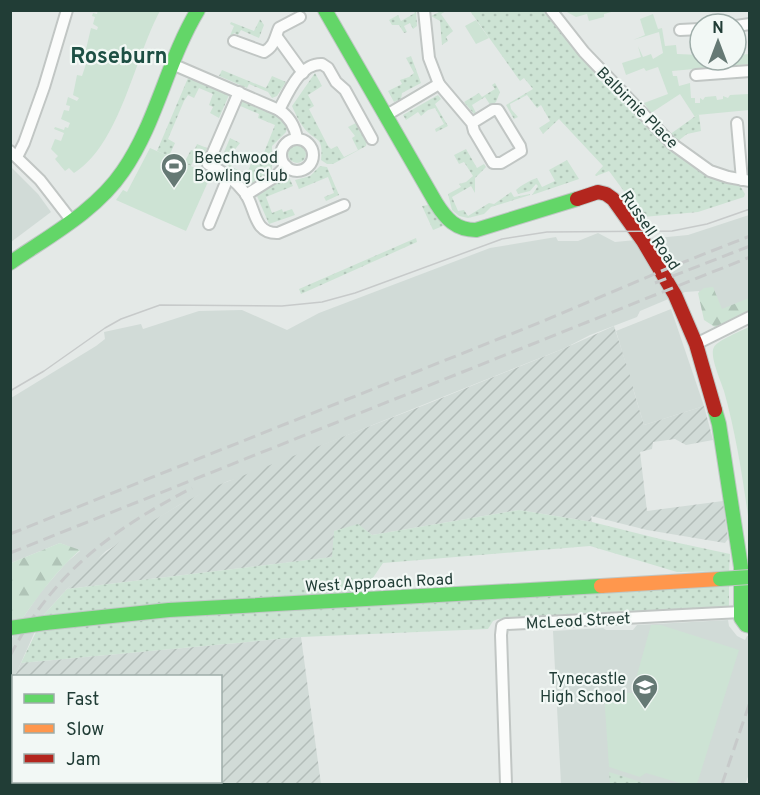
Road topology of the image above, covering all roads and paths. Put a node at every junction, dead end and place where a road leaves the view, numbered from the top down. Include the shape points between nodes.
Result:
1 (67, 10) edge
2 (198, 10) edge
3 (325, 10) edge
4 (424, 10) edge
5 (550, 10) edge
6 (300, 17) dead end
7 (680, 30) dead end
8 (688, 30) edge
9 (277, 37) junction
10 (234, 41) dead end
11 (172, 64) junction
12 (750, 71) edge
13 (303, 73) junction
14 (696, 75) dead end
15 (440, 84) junction
16 (239, 92) junction
17 (279, 110) junction
18 (385, 116) junction
19 (472, 123) junction
20 (737, 123) dead end
21 (297, 139) junction
22 (372, 139) dead end
23 (14, 154) edge
24 (286, 166) junction
25 (229, 175) junction
26 (746, 180) edge
27 (246, 195) junction
28 (344, 205) dead end
29 (71, 220) junction
30 (209, 224) dead end
31 (10, 263) edge
32 (750, 317) edge
33 (696, 344) junction
34 (750, 578) edge
35 (741, 612) junction
36 (750, 626) edge
37 (10, 628) edge
38 (506, 784) edge

1 - 23 street via 24,143
2 - 11 street
3 - 18 street, Russell Road
4 - 15 street via 429,57
5 - 26 street, Balbirnie Place via 584,52 671,143 710,171
6 - 9 street via 281,26
7 - 8 street
9 - 10 street via 264,52
9 - 13 street
11 - 16 street
11 - 29 street via 142,137 123,171
12 - 14 street
13 - 17 street
13 - 22 street via 320,63 328,68
15 - 18 street
15 - 19 street
16 - 17 street
16 - 25 street via 208,164
17 - 21 street via 293,124
18 - 33 street, Russell Road via 446,218 460,229 476,230 593,192 610,196 675,295
19 - 19 street via 493,163 501,163 521,151 498,110
20 - 26 street, Balbirnie Place
21 - 24 street via 283,149
21 - 24 street via 310,145 312,160 302,170
23 - 29 street
24 - 27 street
25 - 27 street
25 - 30 street
27 - 28 street via 259,225 272,233
29 - 31 street
32 - 33 street
33 - 35 street, Russell Road via 719,424 741,567
34 - 37 street, West Approach Road, bridge via 169,610
35 - 36 street via 743,621
35 - 38 street, McLeod Street via 502,626

